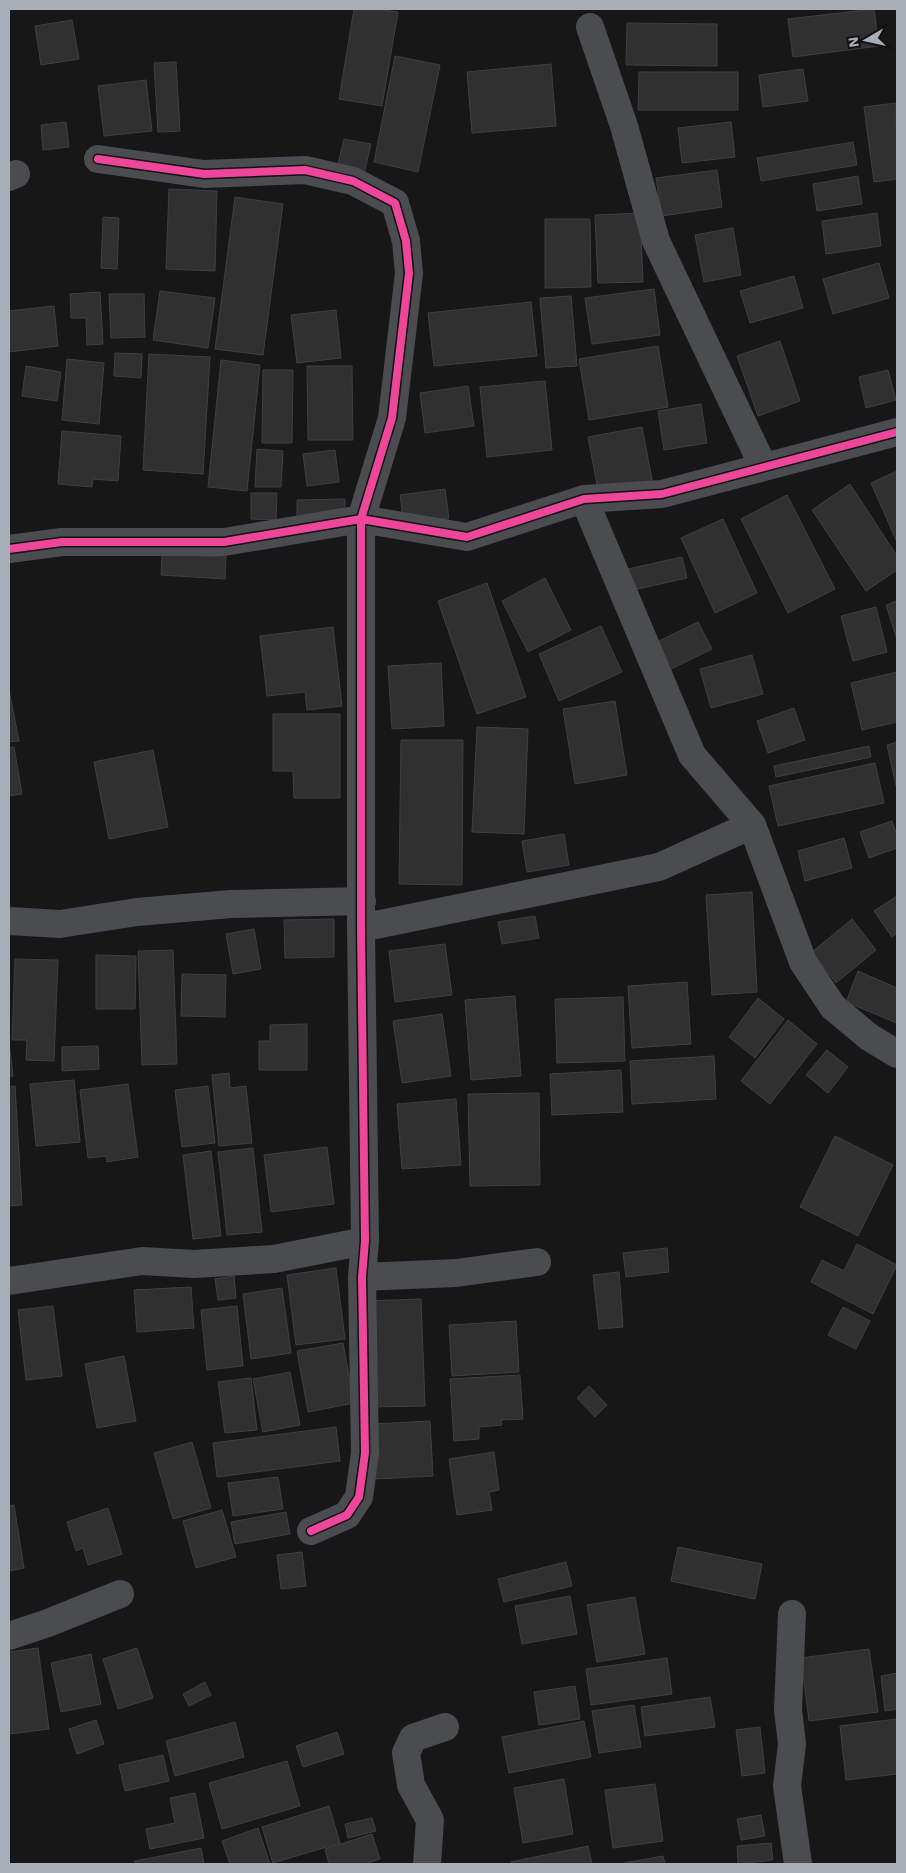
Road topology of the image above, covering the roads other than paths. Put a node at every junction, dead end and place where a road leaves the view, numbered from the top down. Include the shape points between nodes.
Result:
1 (590, 27) dead end
2 (98, 159) dead end
3 (897, 432) edge
4 (762, 466) junction
5 (584, 499) junction
6 (361, 519) junction
7 (9, 549) edge
8 (752, 825) junction
9 (362, 901) junction
10 (9, 921) edge
11 (361, 928) junction
12 (897, 1054) edge
13 (365, 1241) junction
14 (537, 1262) dead end
15 (362, 1277) junction
16 (9, 1281) edge
17 (311, 1531) dead end
18 (120, 1594) dead end
19 (792, 1614) dead end
20 (9, 1636) edge
21 (445, 1727) dead end
22 (427, 1864) edge
23 (798, 1864) edge

1 - 4 street via 624,126 656,241
2 - 6 street via 204,174 305,170 353,181 395,203 406,241 409,273 392,418
3 - 4 street
4 - 5 street via 662,494
5 - 6 street via 467,537
5 - 8 street via 692,755
6 - 7 street via 224,542 62,542
6 - 9 street
8 - 11 street via 659,866
8 - 12 street via 803,962 833,1007 869,1038
9 - 10 street via 231,904 138,912 60,924
9 - 11 street
11 - 13 street
13 - 15 street
13 - 16 street via 274,1259 194,1264 142,1261
14 - 15 street via 456,1273
15 - 17 street via 365,1453 359,1497 347,1515
18 - 20 street
19 - 23 street via 788,1710 792,1744 787,1786
21 - 22 street via 413,1738 406,1753 411,1785 430,1820

